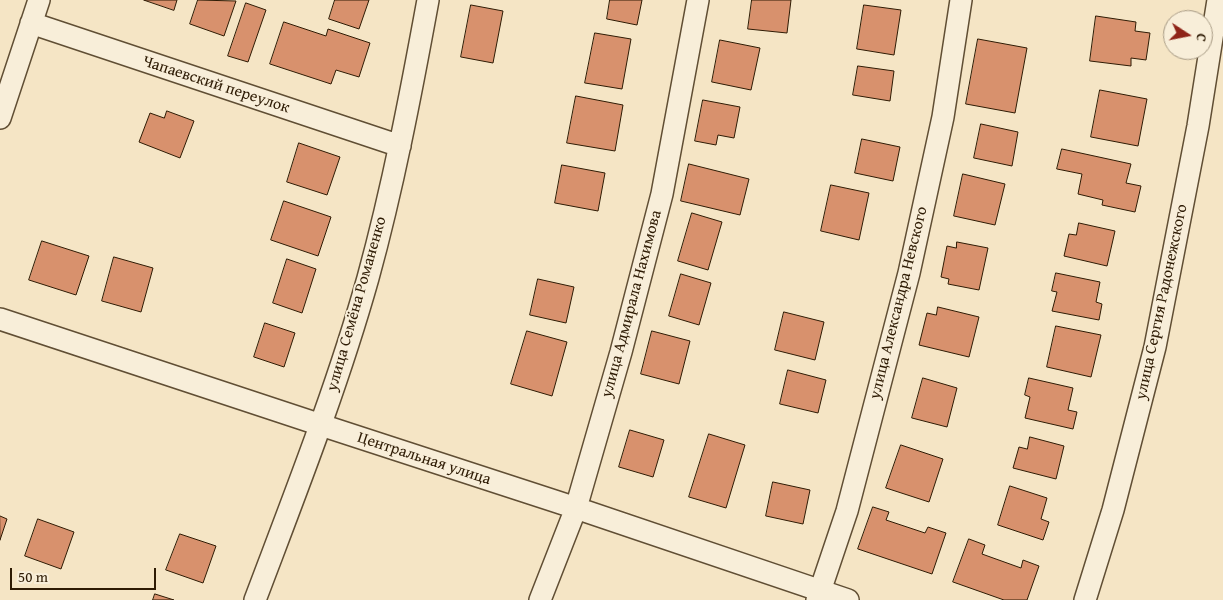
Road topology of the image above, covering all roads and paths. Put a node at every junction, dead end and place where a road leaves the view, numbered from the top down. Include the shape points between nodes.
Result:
1 (39, 0) edge
2 (428, 0) edge
3 (698, 0) edge
4 (961, 0) edge
5 (1218, 0) edge
6 (31, 23) junction
7 (0, 118) edge
8 (400, 146) junction
9 (0, 319) edge
10 (321, 426) junction
11 (576, 508) junction
12 (818, 596) edge
13 (255, 600) edge
14 (540, 600) edge
15 (848, 600) edge
16 (1085, 600) edge

1 - 6 street
2 - 8 street, улица Семёна Романенко
3 - 11 street, улица Адмирала Нахимова via 662,194
4 - 12 street, улица Александра Невского via 943,117 908,273 847,511
5 - 16 street, улица Сергия Радонежского via 1198,126 1155,347
6 - 7 street
6 - 8 street, Чапаевский переулок
8 - 10 street, улица Семёна Романенко via 368,278
9 - 10 street, Центральная улица
10 - 11 street, Центральная улица
10 - 13 street, улица Семёна Романенко
11 - 12 street, Центральная улица
11 - 14 street, улица Адмирала Нахимова
12 - 15 street, Центральная улица

